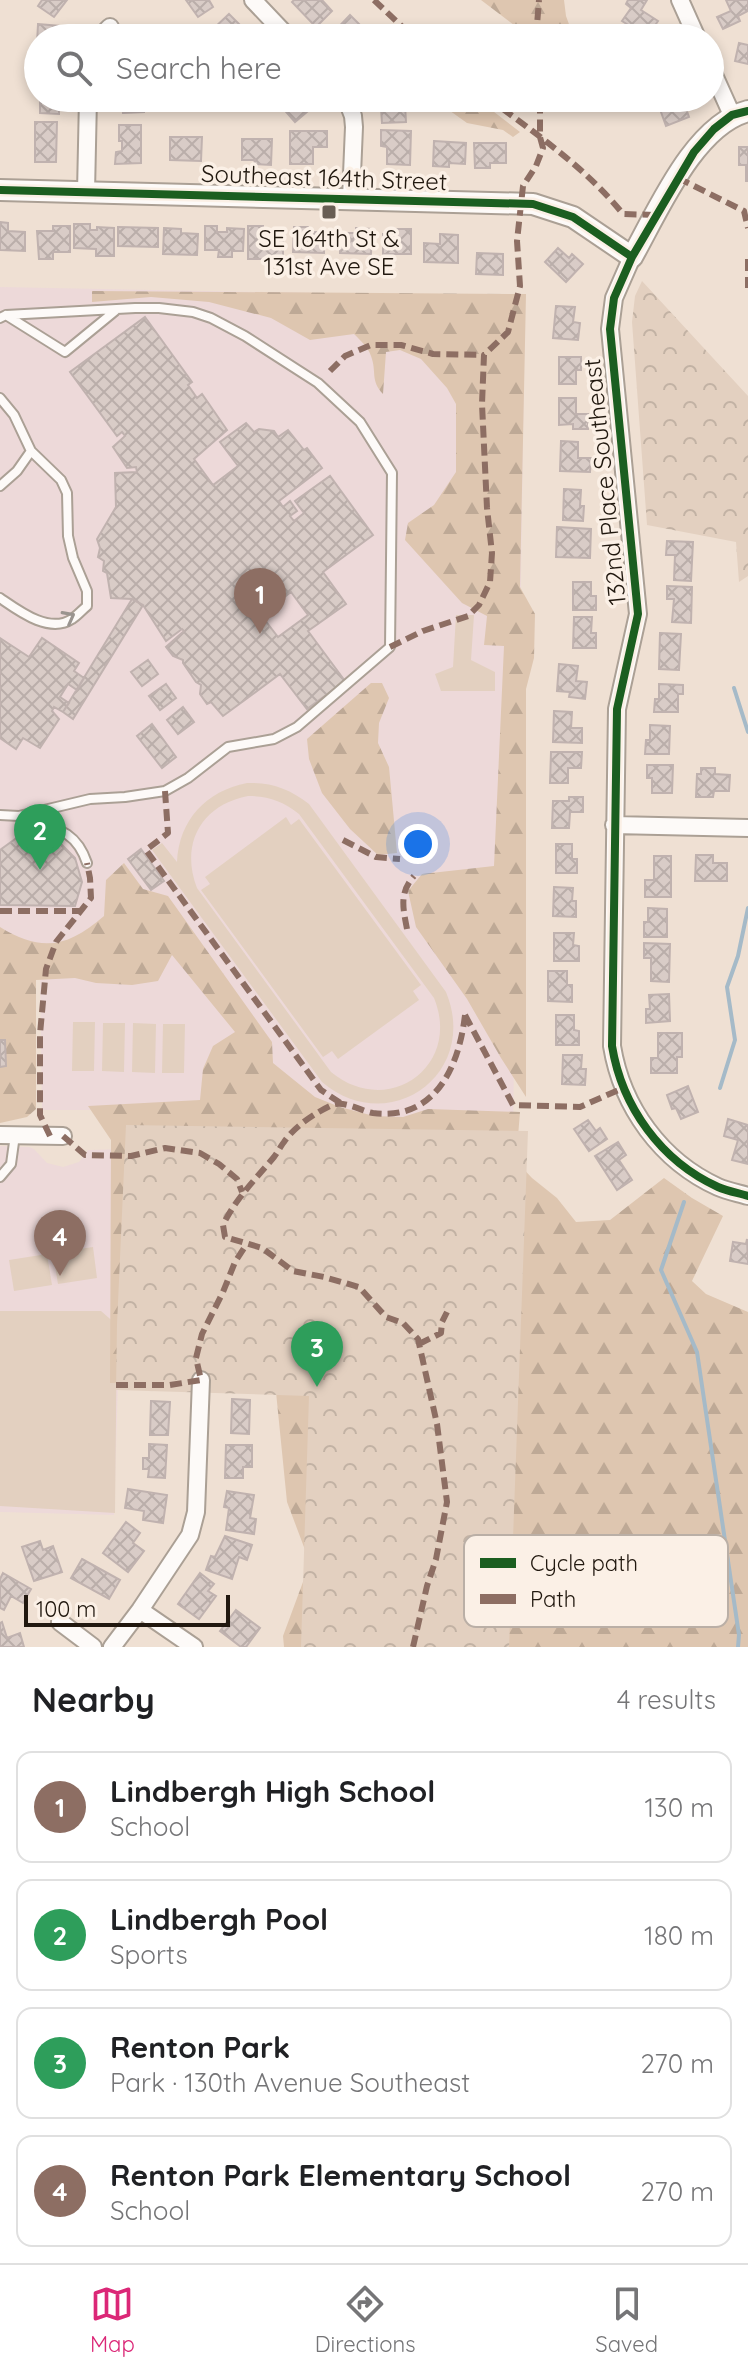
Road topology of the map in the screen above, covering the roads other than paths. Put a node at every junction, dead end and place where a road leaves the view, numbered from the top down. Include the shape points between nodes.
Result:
1 (253, 0) edge
2 (680, 0) edge
3 (276, 24) edge
4 (691, 24) edge
5 (724, 88) edge
6 (88, 112) edge
7 (351, 112) edge
8 (740, 113) edge
9 (0, 190) edge
10 (86, 192) junction
11 (351, 198) junction
12 (632, 257) junction
13 (117, 310) junction
14 (3, 317) edge
15 (0, 398) edge
16 (31, 451) junction
17 (0, 486) edge
18 (0, 598) edge
19 (0, 815) edge
20 (19, 816) junction
21 (614, 825) junction
22 (748, 828) edge
23 (87, 863) dead end
24 (7, 1135) edge
25 (63, 1136) dead end
26 (0, 1177) edge
27 (748, 1196) edge
28 (201, 1380) dead end
29 (140, 1610) junction
30 (60, 1622) dead end
31 (93, 1647) edge
32 (112, 1647) edge
33 (194, 1647) edge

1 - 3 street
2 - 4 street
5 - 8 street, 132nd Place Southeast
6 - 10 street
7 - 11 street
8 - 12 street, 132nd Place Southeast via 714,129 694,152
9 - 10 street, Southeast 164th Street
10 - 11 street, Southeast 164th Street
11 - 12 street, Southeast 164th Street via 533,204 573,217
12 - 21 street, 132nd Place Southeast via 614,298 610,329 638,614 617,709
13 - 14 lane
13 - 14 lane via 65,352
13 - 20 lane via 159,308 211,318 318,383 360,422 392,473 390,647 297,727 274,739 228,747 165,791 90,799
15 - 16 lane
16 - 17 lane
18 -> 16 lane via 52,625 70,621 87,606 68,536 67,493
19 - 20 lane
20 - 23 lane via 71,835
21 - 22 street
21 - 27 street, 132nd Place Southeast via 612,1046 617,1074 659,1146 718,1187
24 - 25 street
24 - 26 lane via 11,1164
28 - 29 street via 196,1512 190,1535
29 - 32 street
29 - 33 street
30 - 31 street

